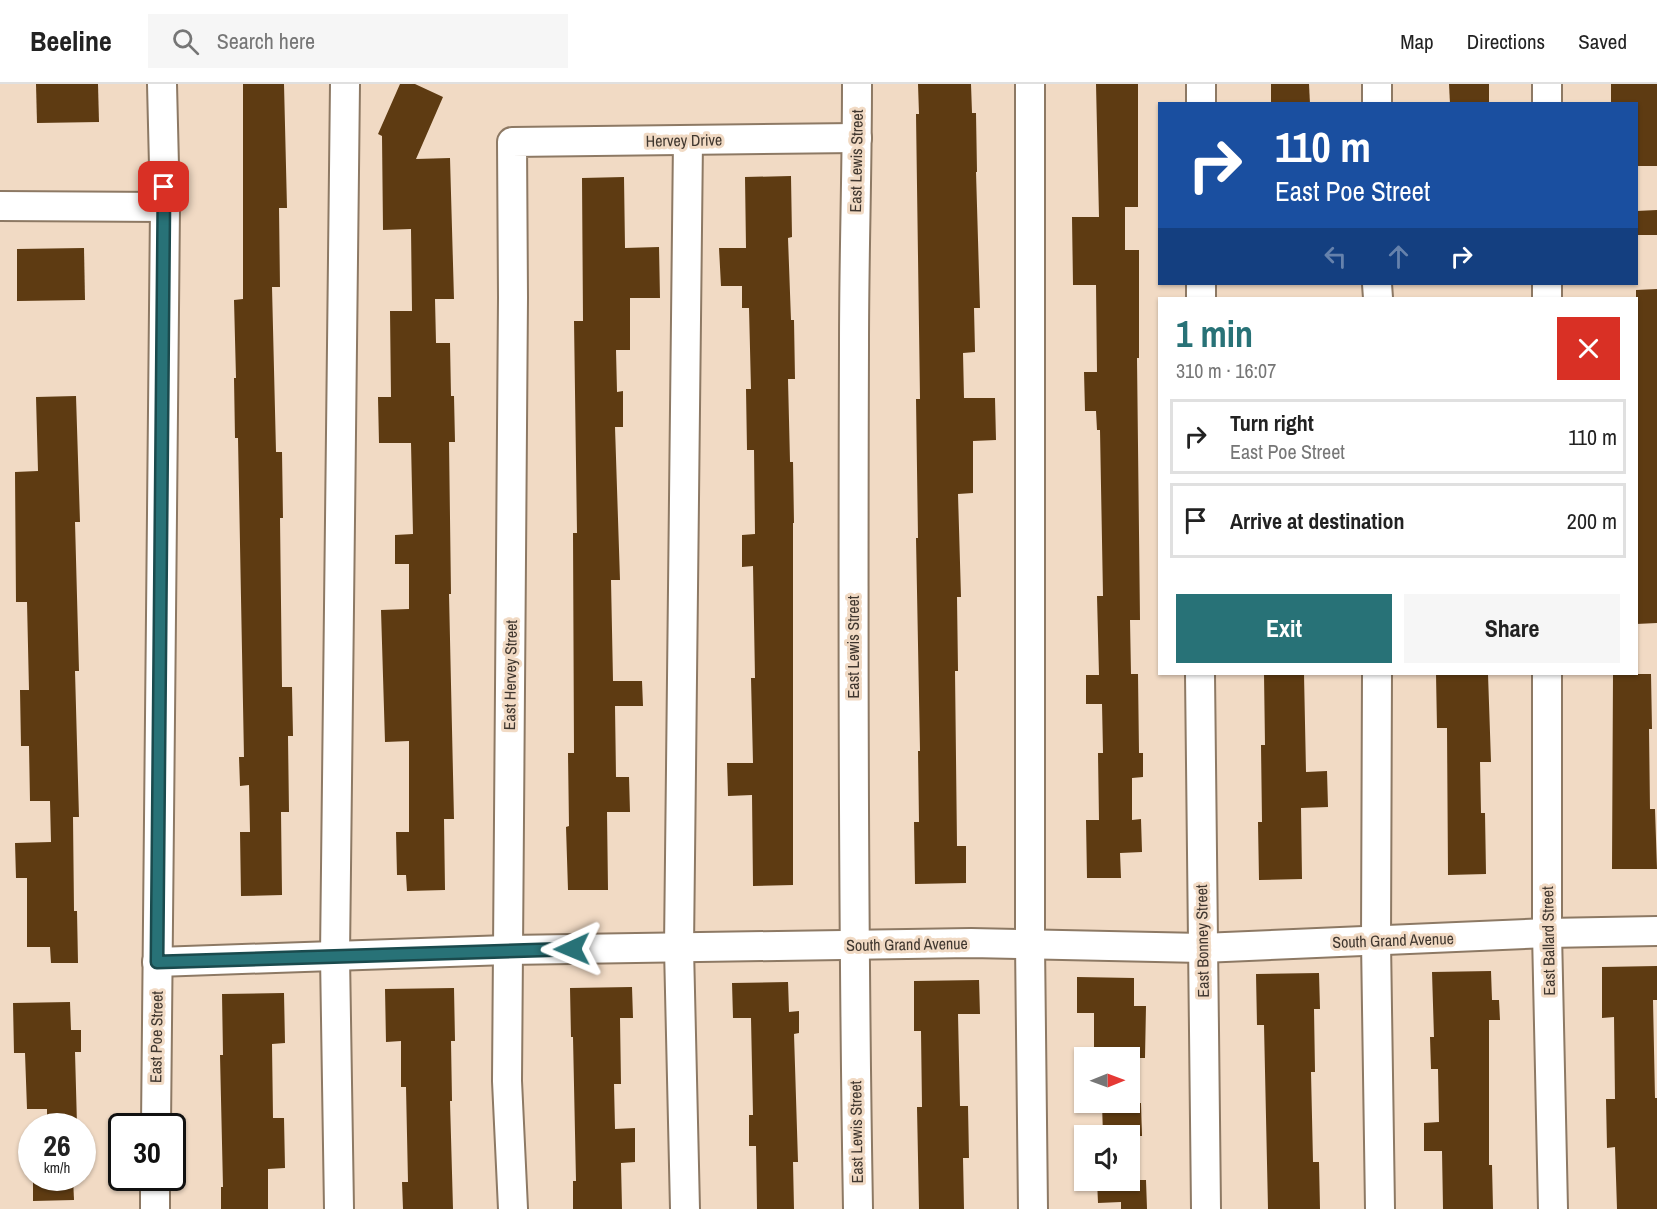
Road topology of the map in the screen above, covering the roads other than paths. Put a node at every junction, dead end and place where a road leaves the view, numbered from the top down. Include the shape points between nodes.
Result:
1 (162, 84) edge
2 (345, 84) edge
3 (857, 84) edge
4 (1030, 84) edge
5 (1201, 84) edge
6 (1377, 84) edge
7 (1547, 84) edge
8 (1201, 102) edge
9 (1377, 102) edge
10 (1547, 102) edge
11 (857, 138) junction
12 (688, 140) junction
13 (512, 142) joint
14 (0, 206) edge
15 (165, 207) junction
16 (1200, 675) edge
17 (1377, 675) edge
18 (1546, 675) edge
19 (1657, 931) edge
20 (1547, 933) junction
21 (1376, 941) junction
22 (1030, 944) junction
23 (853, 945) junction
24 (679, 948) junction
25 (1202, 948) junction
26 (507, 950) junction
27 (335, 956) junction
28 (157, 962) junction
29 (156, 1113) edge
30 (155, 1191) edge
31 (155, 1209) edge
32 (339, 1209) edge
33 (513, 1209) edge
34 (685, 1209) edge
35 (858, 1209) edge
36 (1033, 1209) edge
37 (1206, 1209) edge
38 (1380, 1209) edge
39 (1553, 1209) edge

1 - 15 street, East Poe Street
2 - 27 street
3 - 11 street, East Lewis Street
4 - 22 street
5 - 8 street
6 - 9 street
7 - 10 street
11 - 12 street, Hervey Drive
11 - 23 street, East Lewis Street
12 - 13 street, Hervey Drive
12 - 24 street
13 - 26 street, East Hervey Street
14 - 15 street
15 - 28 street, East Poe Street
16 - 25 street, East Bonney Street
17 - 21 street
18 - 20 street, East Ballard Street
19 - 20 street, South Grand Avenue
20 - 21 street, South Grand Avenue
20 - 39 street, East Ballard Street
21 - 25 street, South Grand Avenue
21 - 38 street
22 - 23 street, South Grand Avenue
22 - 25 street, South Grand Avenue
22 - 36 street
23 - 24 street, South Grand Avenue
23 - 35 street, East Lewis Street
24 - 26 street, South Grand Avenue
24 - 34 street
25 - 37 street, East Bonney Street
26 - 27 street, South Grand Avenue
26 - 33 street, East Hervey Street via 507,1082
27 - 28 street, South Grand Avenue
27 - 32 street
28 - 29 street, East Poe Street
30 - 31 street

